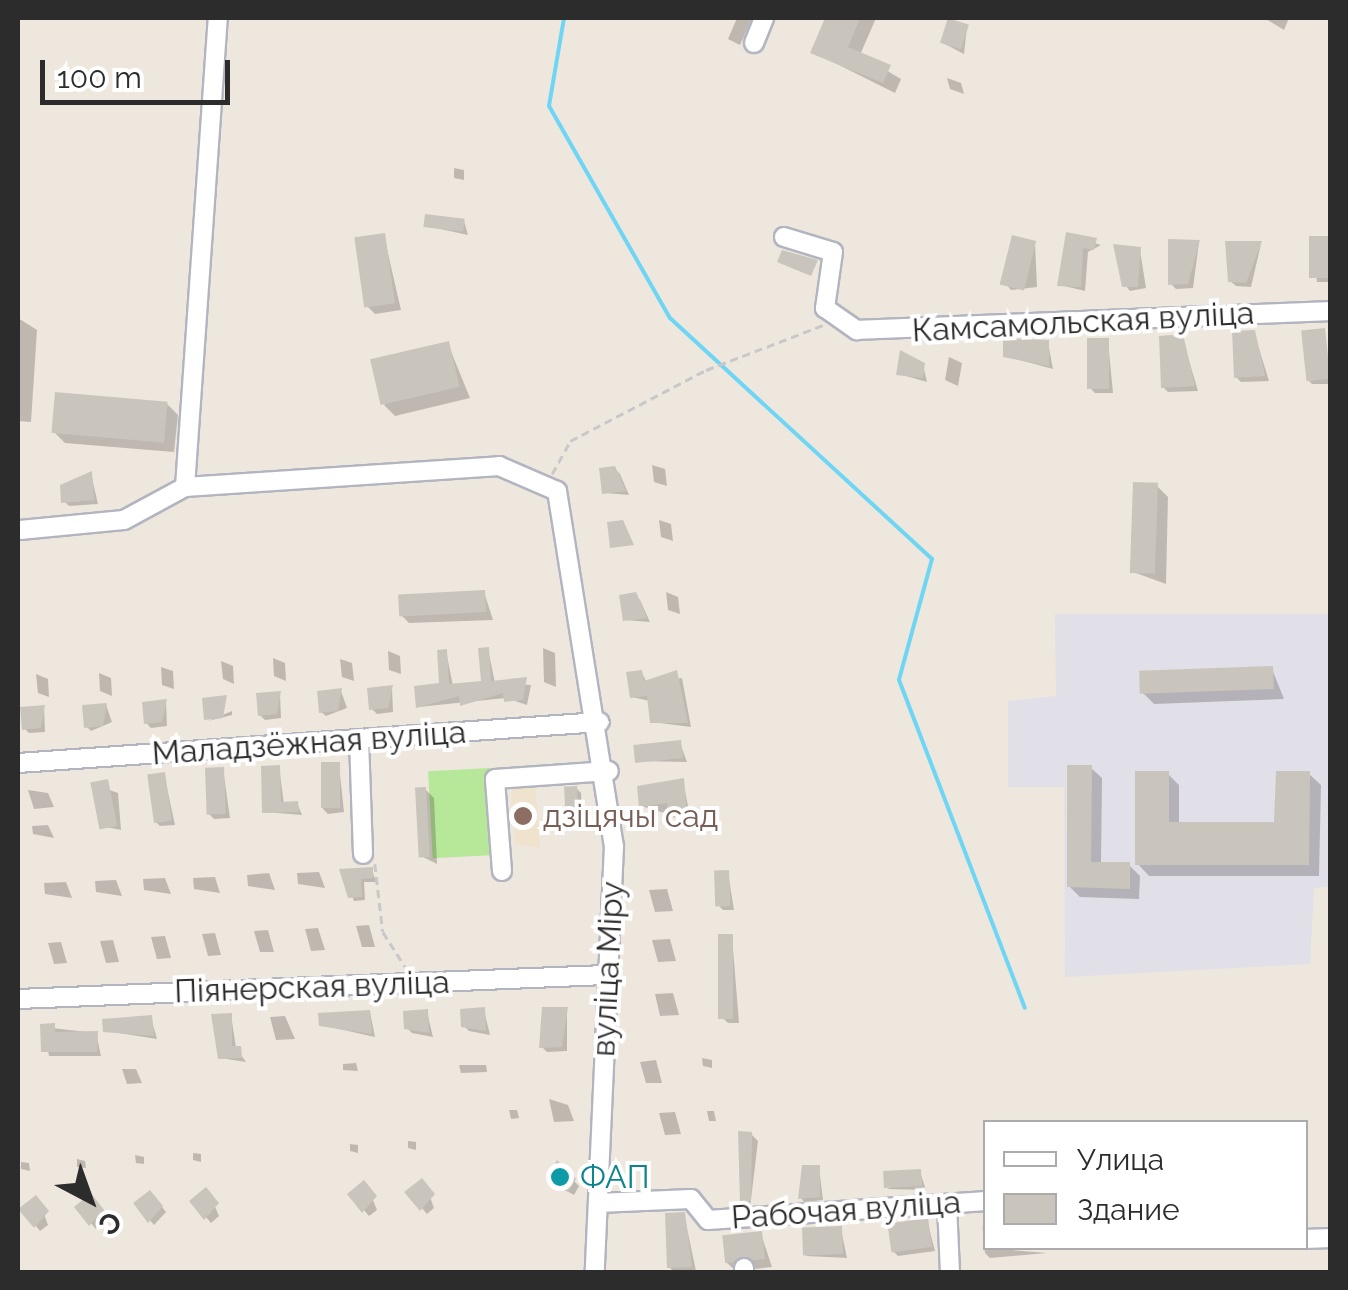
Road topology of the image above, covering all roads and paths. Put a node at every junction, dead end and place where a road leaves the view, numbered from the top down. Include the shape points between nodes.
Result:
1 (218, 18) edge
2 (764, 18) edge
3 (754, 43) dead end
4 (784, 237) dead end
5 (1330, 310) edge
6 (836, 324) junction
7 (185, 487) junction
8 (553, 488) junction
9 (20, 530) edge
10 (600, 722) junction
11 (359, 740) junction
12 (18, 764) edge
13 (609, 771) junction
14 (363, 854) joint
15 (502, 872) dead end
16 (606, 975) junction
17 (422, 982) junction
18 (18, 999) edge
19 (983, 1201) edge
20 (598, 1203) junction
21 (947, 1204) junction
22 (595, 1272) edge
23 (950, 1272) edge

1 - 7 street
2 - 3 street
4 - 6 street via 833,252 825,308
5 - 6 street, Камсамольская вуліца via 883,332
6 - 8 path via 728,360 570,441
7 - 8 street via 499,466
7 - 9 street via 124,520
8 - 10 street, вуліца Міру
10 - 11 street, Маладзёжная вуліца
10 - 13 street, вуліца Міру
11 - 12 street, Маладзёжная вуліца
11 - 14 street
13 - 15 street via 496,778
13 - 16 street, вуліца Міру
14 - 17 path via 377,866 384,932
16 - 17 street, Піянерская вуліца
16 - 20 street, вуліца Міру
17 - 18 street, Піянерская вуліца
19 - 21 street, Рабочая вуліца
20 - 21 street, Рабочая вуліца via 691,1199 708,1220
20 - 22 street, вуліца Міру
21 - 23 street

